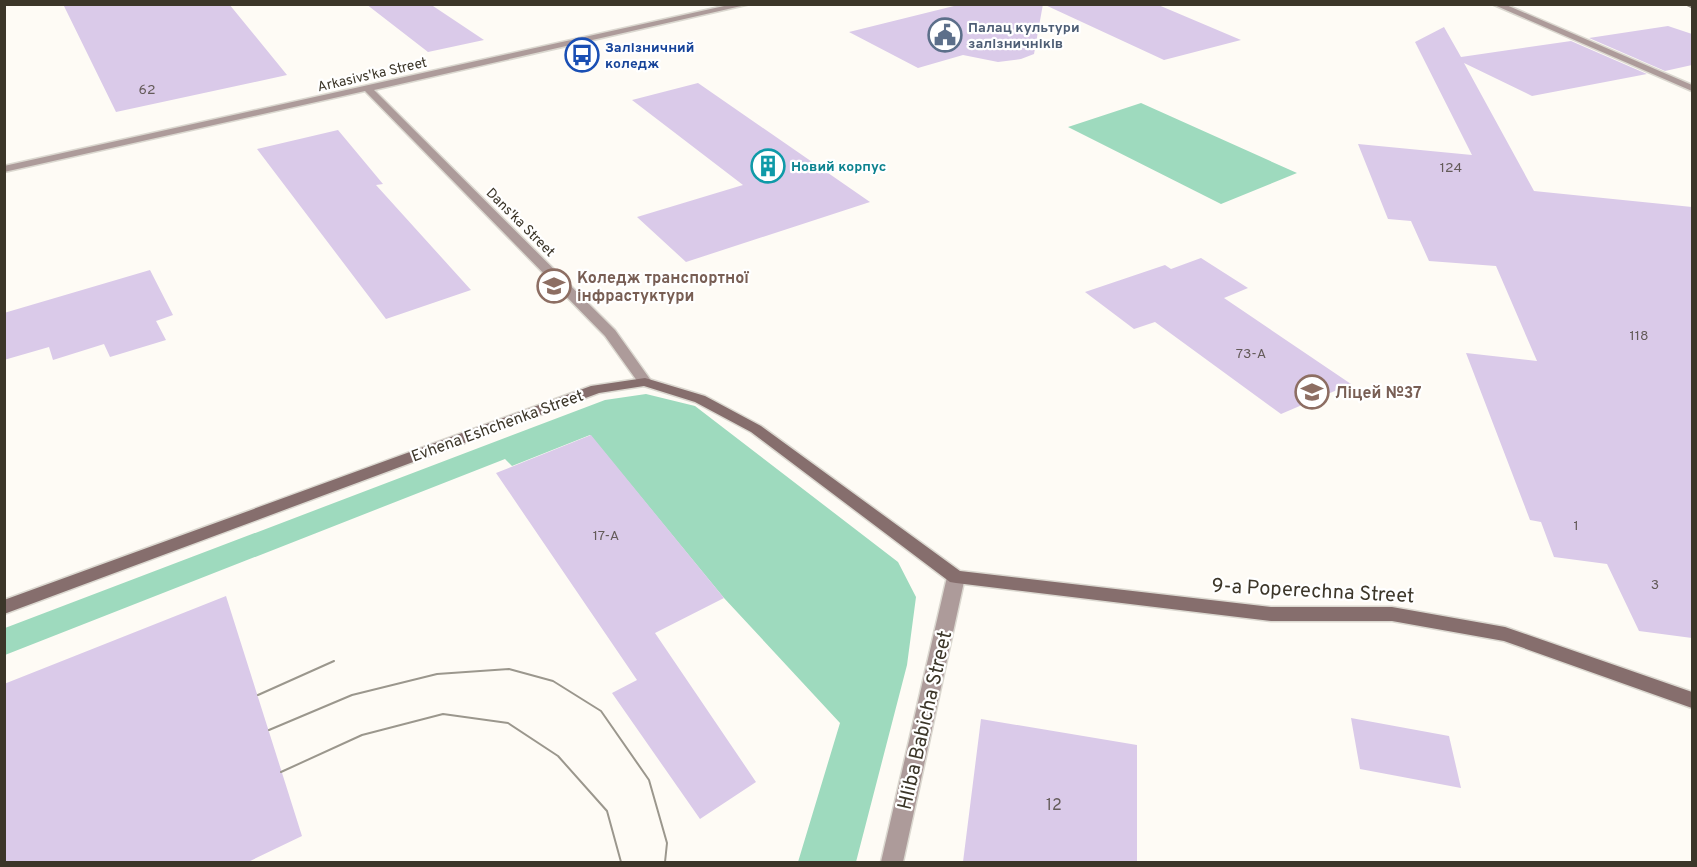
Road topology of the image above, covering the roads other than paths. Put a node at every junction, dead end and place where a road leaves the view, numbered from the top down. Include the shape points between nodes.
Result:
1 (746, 4) edge
2 (1496, 4) edge
3 (368, 88) junction
4 (1692, 88) edge
5 (4, 169) edge
6 (645, 382) junction
7 (956, 577) junction
8 (4, 607) edge
9 (1692, 700) edge
10 (892, 862) edge

1 - 3 street, Arkasivs'ka Street
2 - 4 street
3 - 5 street, Arkasivs'ka Street
3 - 6 street, Dans'ka Street via 610,333
6 - 7 street, Evhena Eshchenka Street via 700,399 756,429
6 - 8 street, Evhena Eshchenka Street via 596,388
7 - 9 street, 9-a Poperechna Street via 1271,615 1392,614 1505,634
7 - 10 street, Hliba Babicha Street

